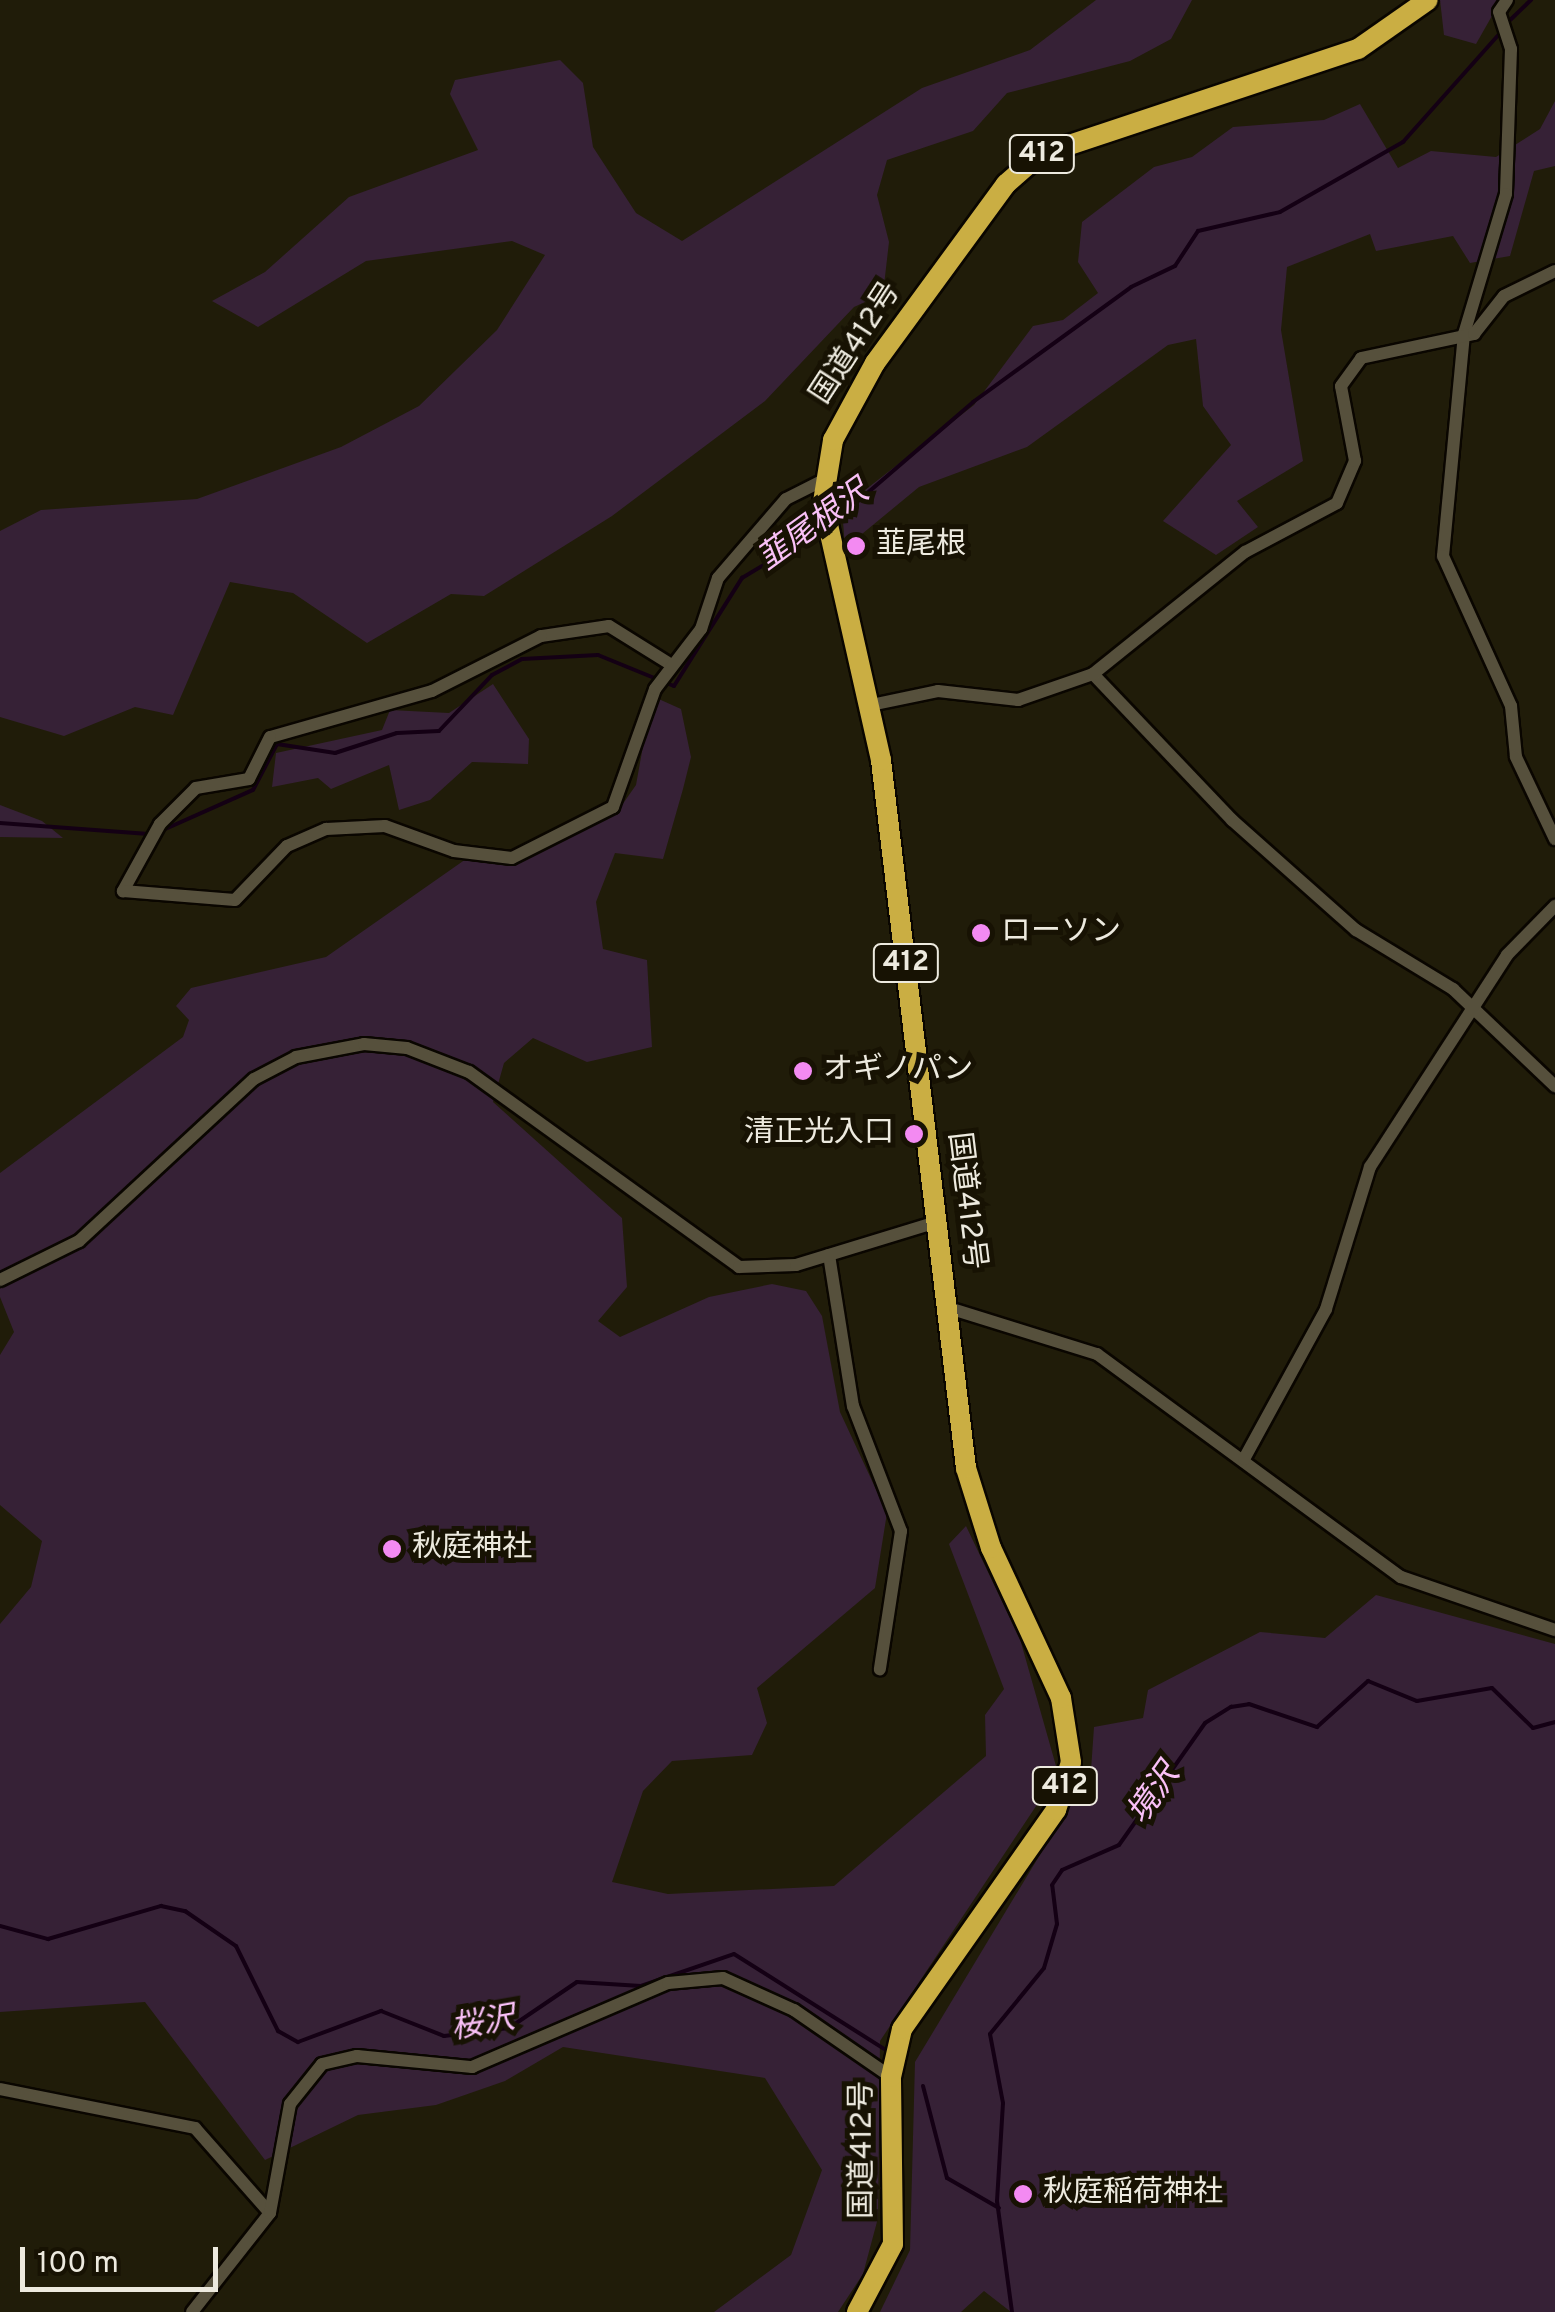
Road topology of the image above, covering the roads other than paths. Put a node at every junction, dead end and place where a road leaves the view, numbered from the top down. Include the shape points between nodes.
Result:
1 (1428, 0) edge
2 (1507, 0) edge
3 (1555, 271) edge
4 (1464, 334) junction
5 (824, 480) junction
6 (670, 664) junction
7 (1093, 674) junction
8 (871, 704) junction
9 (1555, 839) edge
10 (1555, 906) edge
11 (1477, 1008) junction
12 (1555, 1086) edge
13 (937, 1222) junction
14 (829, 1255) junction
15 (0, 1280) edge
16 (948, 1308) junction
17 (1244, 1459) junction
18 (1555, 1630) edge
19 (880, 1668) dead end
20 (891, 2077) junction
21 (0, 2089) edge
22 (270, 2213) junction
23 (192, 2312) edge
24 (857, 2312) edge

1 - 5 highway, 国道412号 / 412 via 1358,49 1039,155 1006,184 874,363 833,440
2 - 4 street via 1499,18 1509,41 1506,194
3 - 4 street via 1504,296
4 - 7 street via 1361,358 1341,386 1354,460 1337,504 1244,552
4 - 9 street via 1445,567 1511,706 1516,756
5 - 6 street via 786,498 759,527
5 - 8 highway, 国道412号 / 412 via 830,544
6 - 6 street via 613,806 512,858 454,851 385,826 326,829 287,846 235,900 123,892 160,824 196,788 249,779 270,737 432,691 541,636 609,626
7 - 8 street via 1018,700 938,692
7 - 11 street via 1232,820 1356,930
8 - 13 highway, 国道412号 / 412
10 - 11 street via 1507,955
11 - 12 street
11 - 17 street via 1364,1178 1326,1309
13 - 14 street
13 - 16 highway, 国道412号 / 412
14 - 15 street via 739,1267 470,1072 407,1048 364,1044 308,1054 254,1079 78,1240
14 - 19 street via 853,1406 901,1531
16 - 17 street via 1097,1354
16 - 20 highway, 国道412号 / 412 via 976,1508 1061,1698 1071,1762 1056,1810 902,2029
17 - 18 street via 1402,1577
20 - 22 street via 744,1983 668,1983 472,2067 356,2056 322,2064 290,2104
20 - 24 highway, 国道412号 / 412 via 893,2244
21 - 22 street via 195,2128
22 - 23 street

